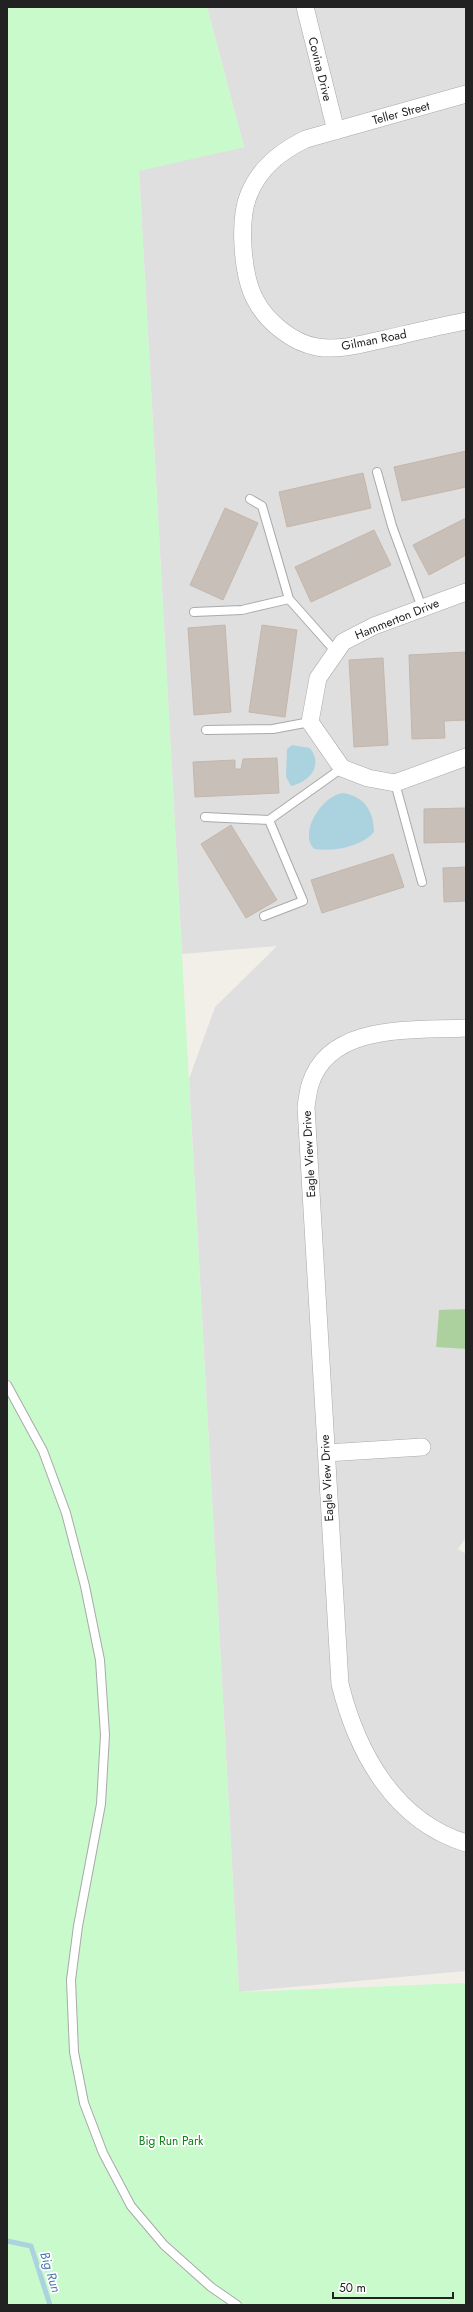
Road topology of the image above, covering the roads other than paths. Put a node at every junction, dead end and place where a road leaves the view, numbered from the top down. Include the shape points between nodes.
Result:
1 (305, 7) edge
2 (466, 94) edge
3 (336, 131) junction
4 (466, 321) edge
5 (378, 472) dead end
6 (250, 499) dead end
7 (466, 592) edge
8 (289, 600) junction
9 (422, 608) junction
10 (194, 612) dead end
11 (336, 652) junction
12 (310, 722) junction
13 (206, 730) dead end
14 (466, 757) edge
15 (342, 768) junction
16 (395, 783) junction
17 (205, 817) dead end
18 (269, 820) junction
19 (422, 882) dead end
20 (264, 916) dead end
21 (466, 1028) edge
22 (7, 1385) edge
23 (422, 1447) dead end
24 (326, 1453) junction
25 (464, 1843) edge
26 (237, 2305) edge

1 - 3 street, Covina Drive
2 - 3 street, Teller Street
3 - 4 street, Gilman Road via 288,147 271,160 248,194 243,234 245,262 255,300 266,316 281,330 316,347 356,345
5 - 9 lane via 392,526
6 - 8 lane via 262,506
7 - 9 street, Hammerton Drive
8 - 10 lane via 242,610
8 - 11 lane
9 - 11 street, Hammerton Drive via 374,626 343,642
11 - 12 street, Hammerton Drive via 318,678
12 - 13 lane via 272,729
12 - 15 street
14 - 16 street
15 - 16 street via 368,778
15 - 18 lane
16 - 19 lane
17 - 18 lane
18 - 20 lane via 303,901
21 - 24 street, Eagle View Drive via 376,1033 344,1043 320,1065 310,1085 306,1107
22 - 26 lane via 43,1451 66,1513 85,1586 100,1660 105,1735 100,1804 71,1980 74,2052 84,2103 103,2153 131,2206 164,2245 211,2287
23 - 24 street
24 - 25 street, Eagle View Drive via 336,1655 347,1712 371,1766 389,1790 407,1809 437,1831

